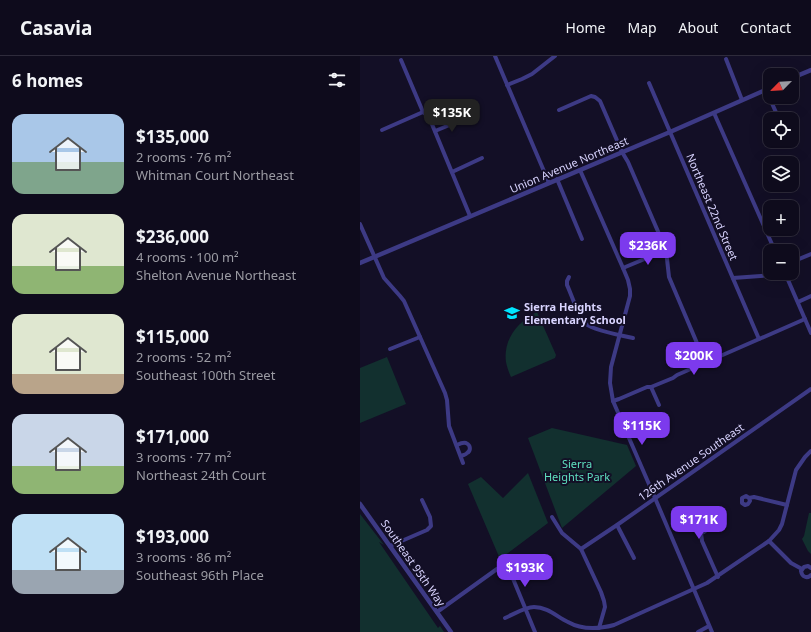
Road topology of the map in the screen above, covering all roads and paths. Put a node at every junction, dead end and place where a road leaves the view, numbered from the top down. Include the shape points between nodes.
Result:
1 (495, 56) edge
2 (555, 56) edge
3 (726, 59) dead end
4 (401, 60) dead end
5 (811, 70) edge
6 (799, 75) edge
7 (649, 83) dead end
8 (507, 85) junction
9 (763, 91) edge
10 (742, 100) junction
11 (558, 110) dead end
12 (423, 112) junction
13 (714, 113) junction
14 (464, 119) dead end
15 (382, 130) dead end
16 (435, 131) junction
17 (670, 132) junction
18 (622, 152) junction
19 (482, 158) dead end
20 (580, 170) junction
21 (452, 172) junction
22 (557, 180) junction
23 (549, 183) junction
24 (470, 216) junction
25 (360, 224) edge
26 (582, 239) dead end
27 (772, 244) edge
28 (666, 250) junction
29 (811, 254) edge
30 (375, 257) junction
31 (799, 259) edge
32 (360, 263) edge
33 (623, 268) junction
34 (763, 276) edge
35 (569, 277) dead end
36 (733, 278) junction
37 (788, 280) edge
38 (811, 296) edge
39 (798, 302) junction
40 (805, 319) junction
41 (811, 333) edge
42 (620, 335) junction
43 (420, 337) junction
44 (633, 338) dead end
45 (759, 339) junction
46 (390, 349) dead end
47 (705, 362) junction
48 (651, 387) junction
49 (811, 390) edge
50 (613, 400) junction
51 (659, 405) dead end
52 (457, 445) junction
53 (811, 451) edge
54 (461, 456) junction
55 (463, 463) dead end
56 (655, 498) junction
57 (749, 498) dead end
58 (422, 500) dead end
59 (360, 504) edge
60 (787, 505) junction
61 (552, 517) dead end
62 (617, 525) junction
63 (701, 533) dead end
64 (769, 541) junction
65 (390, 546) junction
66 (581, 549) junction
67 (634, 558) dead end
68 (811, 568) edge
69 (802, 569) junction
70 (811, 575) edge
71 (718, 577) junction
72 (694, 590) junction
73 (525, 609) junction
74 (437, 612) junction
75 (506, 618) dead end
76 (709, 626) junction
77 (600, 628) junction
78 (451, 632) edge
79 (535, 632) edge
80 (698, 632) edge
81 (712, 632) edge

1 - 8 street
2 - 8 street via 532,74
3 - 10 street
4 - 12 street
5 - 6 street
7 - 17 street, Northeast 22nd Street
8 - 23 street
9 - 10 street, Union Avenue Northeast
10 - 13 street, Union Avenue Northeast
11 - 18 street via 587,97 595,97 600,101
12 - 15 street
12 - 16 street via 429,117
13 - 17 street, Union Avenue Northeast
13 - 27 street
14 - 16 street
16 - 21 street
17 - 18 street, Union Avenue Northeast
17 - 36 street, Northeast 22nd Street
18 - 20 street, Union Avenue Northeast
18 - 28 street
19 - 21 street
20 - 22 street, Union Avenue Northeast
20 - 33 street
21 - 24 street
22 - 23 street, Union Avenue Northeast
22 - 26 street
23 - 24 street, Union Avenue Northeast
24 - 30 street, Union Avenue Northeast
25 - 30 street
28 - 33 street
28 - 47 street via 669,277
29 - 31 street
30 - 32 street, Union Avenue Northeast
30 - 43 street via 384,278 404,301
33 - 42 street via 630,296
34 - 36 street
35 - 42 street via 567,285 585,324
36 - 45 street, Northeast 22nd Street
37 - 39 street
38 - 39 street
39 - 40 street
40 - 41 street
40 - 45 street
42 - 44 street
42 - 50 street via 611,367 610,391
43 - 46 street
43 - 52 street via 446,396 449,426
45 - 47 street
47 - 48 street
48 - 50 street
48 - 51 street
49 - 56 street, 126th Avenue Southeast
50 - 56 street
52 - 54 street
52 - 54 street via 466,443 470,446 468,453
53 - 60 street via 796,470
54 - 55 street
56 - 62 street, 126th Avenue Southeast
56 - 72 street
57 - 60 street
58 - 65 street via 431,526
59 - 65 street, Southeast 95th Way
60 - 64 street via 782,524
61 - 66 street via 562,533
62 - 66 street, 126th Avenue Southeast
62 - 67 street
63 - 71 street
64 - 69 street via 791,563
64 - 71 street
65 - 74 street, Southeast 95th Way
66 - 77 street via 602,592 605,607
68 - 69 street via 806,566
69 - 70 street via 803,576
71 - 72 street
72 - 76 street
72 - 77 street via 614,625
73 - 74 street via 509,569 501,567
73 - 75 street
73 - 77 street via 539,607 573,625
73 - 79 street
74 - 78 street, Southeast 95th Way
76 - 80 street
76 - 81 street

